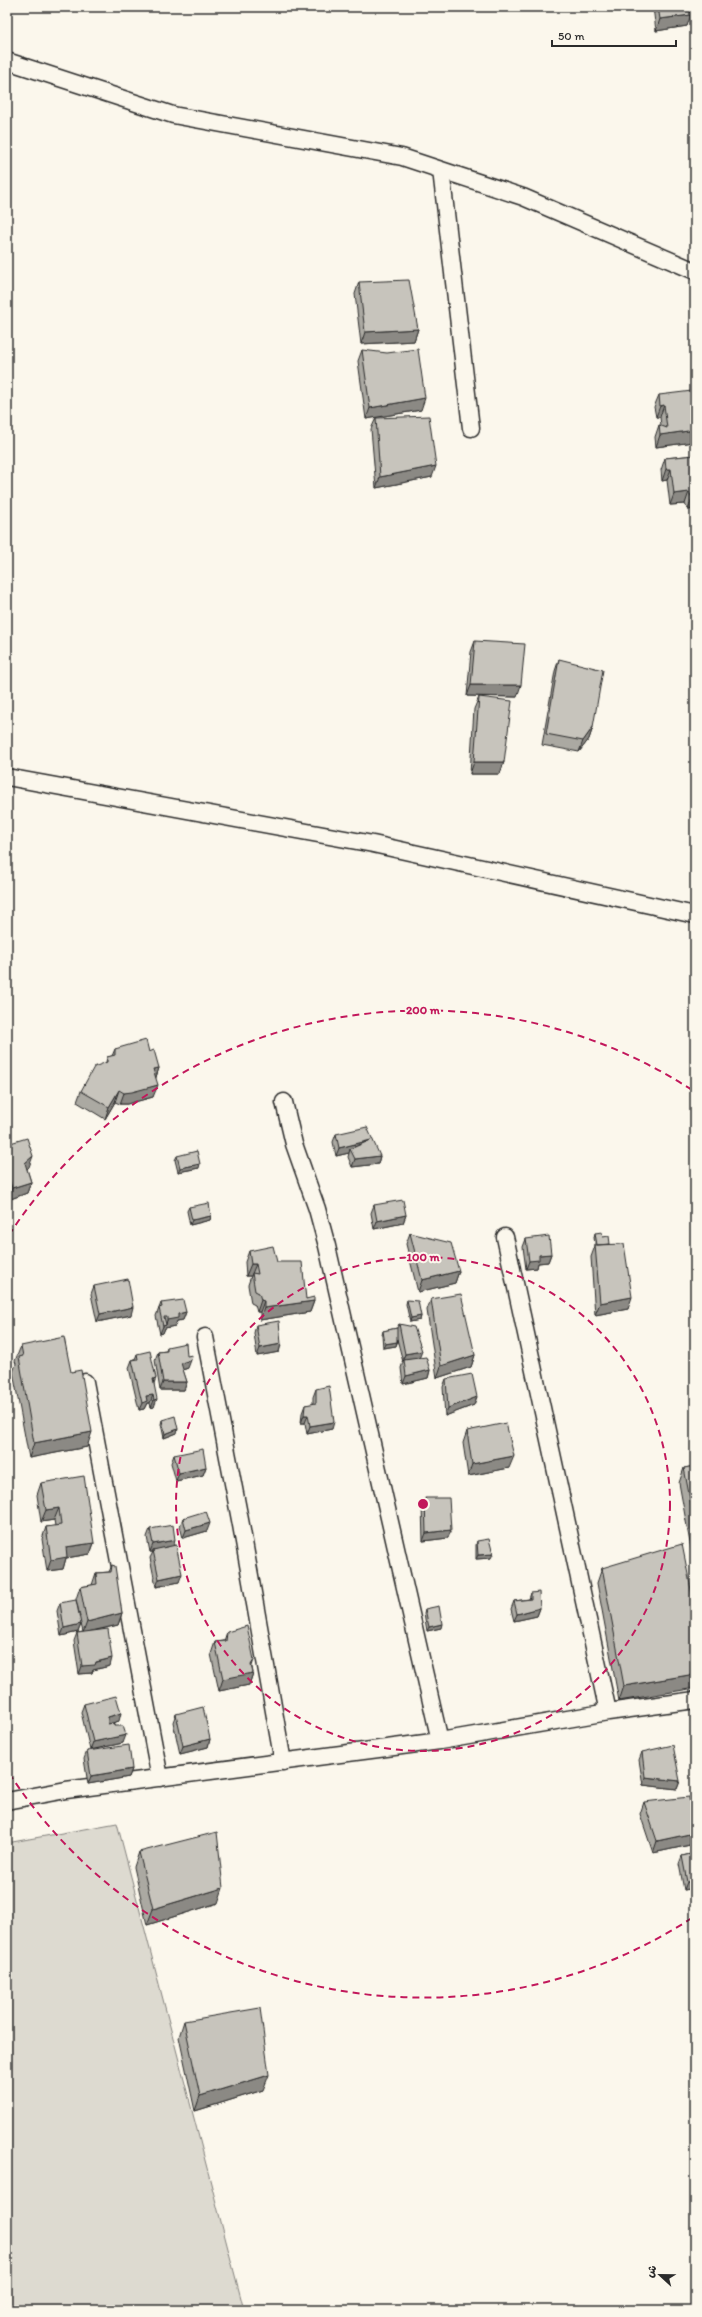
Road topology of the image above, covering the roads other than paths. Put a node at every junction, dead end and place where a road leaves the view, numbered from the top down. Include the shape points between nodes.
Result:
1 (7, 61) edge
2 (441, 170) junction
3 (695, 271) edge
4 (471, 428) dead end
5 (7, 777) edge
6 (695, 915) edge
7 (284, 1102) dead end
8 (505, 1237) dead end
9 (205, 1337) dead end
10 (86, 1382) dead end
11 (695, 1700) edge
12 (608, 1712) junction
13 (440, 1741) junction
14 (283, 1762) junction
15 (160, 1778) junction
16 (7, 1801) edge

1 - 2 street via 173,115 402,157
2 - 3 street via 523,197
2 - 4 street
5 - 6 street via 373,844
7 - 13 street via 294,1144 323,1231
8 - 12 street
9 - 14 street
10 - 15 street
11 - 12 street
12 - 13 street
13 - 14 street
14 - 15 street
15 - 16 street via 66,1790

